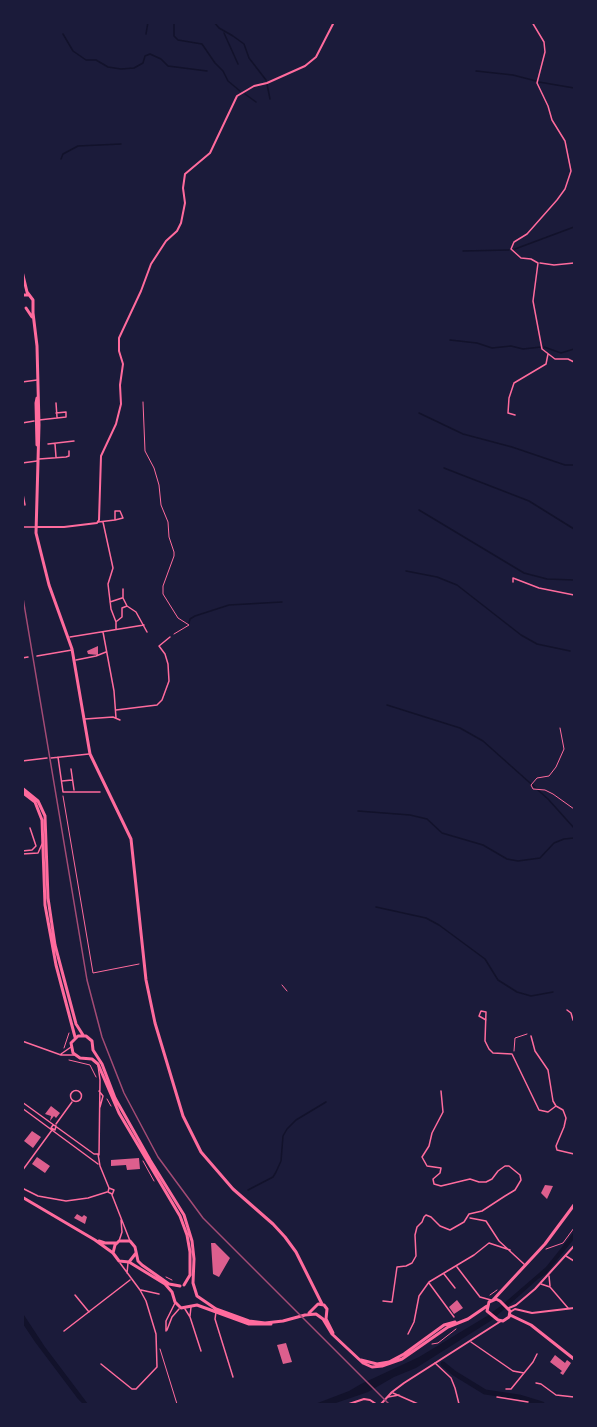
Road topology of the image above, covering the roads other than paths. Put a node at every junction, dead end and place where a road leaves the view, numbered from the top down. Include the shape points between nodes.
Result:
1 (334, 22) edge
2 (532, 22) edge
3 (574, 169) edge
4 (571, 171) junction
5 (574, 262) edge
6 (538, 263) junction
7 (23, 273) edge
8 (22, 283) edge
9 (22, 295) edge
10 (29, 295) junction
11 (32, 305) junction
12 (24, 307) edge
13 (34, 321) junction
14 (548, 354) junction
15 (574, 362) edge
16 (38, 380) junction
17 (22, 382) edge
18 (56, 403) dead end
19 (56, 413) junction
20 (515, 415) dead end
21 (57, 418) junction
22 (37, 420) junction
23 (22, 422) edge
24 (74, 441) dead end
25 (55, 443) junction
26 (48, 444) dead end
27 (69, 451) dead end
28 (56, 458) junction
29 (38, 460) junction
30 (22, 463) edge
31 (22, 489) edge
32 (25, 506) dead end
33 (115, 520) dead end
34 (97, 522) junction
35 (103, 522) junction
36 (22, 527) edge
37 (36, 527) junction
38 (513, 582) dead end
39 (123, 590) dead end
40 (574, 595) edge
41 (123, 598) junction
42 (110, 602) junction
43 (127, 606) junction
44 (116, 622) junction
45 (144, 625) junction
46 (116, 629) junction
47 (103, 632) junction
48 (147, 632) dead end
49 (69, 637) junction
50 (170, 637) road end
51 (73, 651) junction
52 (107, 651) junction
53 (37, 656) dead end
54 (28, 657) dead end
55 (22, 658) edge
56 (75, 660) junction
57 (116, 710) junction
58 (116, 718) junction
59 (84, 719) junction
60 (120, 720) dead end
61 (90, 754) junction
62 (47, 758) dead end
63 (51, 758) dead end
64 (58, 758) junction
65 (22, 761) edge
66 (71, 769) dead end
67 (73, 779) junction
68 (61, 781) junction
69 (22, 790) edge
70 (74, 790) dead end
71 (100, 792) dead end
72 (30, 828) dead end
73 (43, 840) junction
74 (22, 853) edge
75 (567, 1010) dead end
76 (486, 1020) junction
77 (573, 1020) edge
78 (83, 1035) junction
79 (531, 1036) road end
80 (75, 1038) junction
81 (22, 1041) edge
82 (71, 1047) junction
83 (93, 1050) junction
84 (57, 1054) junction
85 (75, 1055) junction
86 (86, 1058) junction
87 (98, 1064) junction
88 (441, 1091) dead end
89 (73, 1101) dead end
90 (22, 1102) edge
91 (556, 1106) junction
92 (22, 1108) edge
93 (55, 1125) junction
94 (52, 1129) junction
95 (99, 1147) junction
96 (94, 1153) junction
97 (574, 1154) edge
98 (99, 1155) junction
99 (92, 1158) junction
100 (99, 1160) junction
101 (95, 1161) junction
102 (100, 1166) junction
103 (22, 1171) edge
104 (22, 1188) edge
105 (109, 1188) junction
106 (108, 1191) junction
107 (112, 1194) junction
108 (22, 1197) edge
109 (574, 1206) edge
110 (468, 1217) junction
111 (121, 1219) junction
112 (95, 1240) junction
113 (130, 1241) junction
114 (118, 1242) junction
115 (574, 1246) edge
116 (510, 1250) junction
117 (113, 1253) junction
118 (136, 1253) junction
119 (566, 1256) junction
120 (119, 1261) junction
121 (574, 1261) edge
122 (129, 1262) junction
123 (525, 1265) junction
124 (457, 1266) junction
125 (444, 1273) junction
126 (127, 1274) junction
127 (549, 1275) junction
128 (131, 1280) junction
129 (429, 1282) junction
130 (540, 1284) junction
131 (312, 1285) junction
132 (182, 1286) junction
133 (550, 1287) junction
134 (193, 1288) junction
135 (455, 1288) dead end
136 (502, 1289) junction
137 (140, 1290) junction
138 (159, 1294) dead end
139 (75, 1295) dead end
140 (174, 1295) junction
141 (197, 1296) junction
142 (383, 1301) dead end
143 (500, 1301) junction
144 (175, 1302) junction
145 (489, 1302) junction
146 (322, 1304) junction
147 (192, 1306) junction
148 (315, 1307) junction
149 (508, 1307) junction
150 (183, 1308) junction
151 (574, 1308) edge
152 (569, 1309) junction
153 (89, 1312) junction
154 (216, 1312) junction
155 (488, 1312) junction
156 (528, 1312) junction
157 (326, 1313) junction
158 (476, 1313) junction
159 (510, 1314) junction
160 (305, 1315) junction
161 (318, 1315) junction
162 (190, 1317) junction
163 (454, 1317) dead end
164 (496, 1319) junction
165 (503, 1320) junction
166 (283, 1321) junction
167 (525, 1321) junction
168 (495, 1325) junction
169 (64, 1331) dead end
170 (408, 1334) dead end
171 (340, 1341) junction
172 (470, 1341) junction
173 (201, 1351) dead end
174 (537, 1354) dead end
175 (574, 1359) edge
176 (435, 1363) junction
177 (101, 1364) dead end
178 (524, 1373) junction
179 (233, 1377) dead end
180 (536, 1383) dead end
181 (396, 1389) junction
182 (506, 1389) dead end
183 (392, 1392) junction
184 (401, 1395) junction
185 (574, 1396) edge
186 (388, 1397) junction
187 (498, 1397) dead end
188 (513, 1399) junction
189 (528, 1402) dead end
190 (349, 1404) edge
191 (354, 1404) edge
192 (376, 1404) edge
193 (381, 1404) edge
194 (418, 1404) edge
195 (459, 1404) edge
196 (512, 1404) edge

1 - 34 street via 316,57 305,66 237,96 210,153 184,174 181,223 151,264 119,338 123,364 121,404 117,424 101,456
2 - 4 street via 544,42 544,61 537,83 565,141
3 - 4 street
4 - 6 street via 557,200 527,234 511,245 521,258
5 - 6 street
6 - 14 street via 533,301 542,349
7 - 8 main road
7 - 10 main road
9 - 10 main road
10 - 11 main road
11 - 12 main road
11 - 13 main road
12 - 13 main road
13 - 16 main road
14 - 15 street
14 - 20 street via 546,364 514,383 508,413
16 - 17 street
16 - 22 main road
18 - 19 street
19 - 21 street
19 - 21 street via 66,412 66,417
21 - 22 street
22 - 23 street
22 - 29 main road
24 - 25 street
25 - 26 street
25 - 28 street
27 - 28 street via 66,458
28 - 29 street
29 - 30 street
29 - 37 main road
31 - 32 street
33 - 35 street
34 - 35 street
34 - 37 street
35 - 42 street via 113,568 108,584
36 - 37 street
37 - 49 main road via 49,585
38 - 40 street via 513,578
39 - 41 street
41 - 42 street
41 - 43 street
42 - 44 street
43 - 44 street
43 - 45 street
44 - 46 street
45 - 46 street
45 - 48 street
46 - 47 street
47 - 49 street
47 - 52 street
49 - 51 main road
50 - 57 street via 159,646 168,664 169,681 162,700 157,705
51 - 53 street
51 - 56 main road
52 - 56 street
52 - 57 street
54 - 55 street
56 - 59 main road
57 - 58 street
58 - 59 street
58 - 60 street
59 - 61 main road
61 - 64 street
61 - 131 main road via 131,839 144,963 155,1023 190,1134 227,1182 285,1237
62 - 65 street
63 - 64 street
64 - 68 street
66 - 67 street
67 - 68 street
67 - 70 street
68 - 71 street via 63,792
69 - 73 main road via 40,811
69 - 78 main road via 35,797 45,816 48,898 55,945 76,1024
72 - 74 street via 36,846
73 - 74 street via 38,853
73 - 80 main road via 45,905
75 - 77 street
76 - 76 street via 486,1012 481,1011 479,1016
76 - 91 street via 485,1041 489,1049 493,1053 512,1054 539,1110 548,1112
78 - 80 main road
78 - 83 main road via 92,1041
79 - 91 street via 535,1051 548,1070
80 - 82 main road
81 - 84 street
82 - 84 street
82 - 85 main road
83 - 86 main road
83 - 134 main road via 115,1098 186,1220 194,1252
84 - 85 street
85 - 86 main road
86 - 87 main road
87 - 95 street
87 - 132 main road via 119,1113 184,1225 190,1265 189,1278
88 - 110 street via 443,1112 422,1157 427,1166 441,1168 434,1184 470,1179 484,1183 505,1166 521,1177 512,1192
89 - 93 street
90 - 93 street
91 - 97 street via 566,1118 557,1150
92 - 94 street
93 - 94 street
93 - 96 street
94 - 99 street
94 - 103 street
95 - 96 street
95 - 98 street
96 - 98 street
96 - 99 street
98 - 100 street
99 - 101 street
100 - 101 street
100 - 102 street
101 - 102 street
102 - 105 street
104 - 106 street via 38,1196 66,1201
105 - 106 street
105 - 107 street via 113,1189
106 - 107 street
107 - 111 street
108 - 112 main road
109 - 123 main road
110 - 116 street via 486,1221
110 - 142 street via 450,1230 426,1215 415,1235 417,1256 412,1263 397,1267 392,1302
111 - 113 street
111 - 114 street
112 - 114 main road via 105,1244
112 - 117 main road
113 - 114 main road
113 - 118 main road
114 - 117 main road
115 - 119 street
116 - 123 street
116 - 124 street via 489,1243
117 - 120 main road
118 - 122 main road
118 - 132 main road via 142,1265 169,1284
119 - 121 street
119 - 127 street
120 - 122 main road
120 - 126 street
122 - 126 street
122 - 140 main road via 162,1282
123 - 136 main road
124 - 125 street
124 - 145 street via 480,1297
125 - 129 street
125 - 135 street
126 - 128 street
127 - 130 street
127 - 133 street
128 - 137 street
128 - 153 street
129 - 163 street
129 - 170 street via 419,1296
130 - 133 street
130 - 149 street via 516,1305
131 - 146 main road
131 - 148 main road
132 - 134 main road
132 - 140 main road
133 - 152 street
134 - 141 main road
136 - 143 main road
136 - 145 main road
137 - 138 street
137 - 177 street via 157,1338 157,1367 136,1389 128,1388
139 - 153 street
140 - 144 main road
141 - 147 main road
141 - 166 main road via 216,1309 249,1321
143 - 145 main road
143 - 149 main road
144 - 150 main road
144 - 150 street via 166,1331 172,1317
145 - 155 main road
145 - 158 main road
146 - 148 main road
146 - 157 main road
147 - 150 main road
147 - 154 main road
147 - 162 street
148 - 160 main road
148 - 161 main road
149 - 159 main road
150 - 162 street
151 - 152 street
152 - 156 street
153 - 169 street
154 - 166 main road via 254,1325
154 - 179 street
155 - 158 main road
155 - 164 main road
156 - 159 street via 518,1309
156 - 167 street
157 - 161 main road
157 - 171 main road via 330,1328
158 - 171 main road via 394,1363 372,1367 363,1364
159 - 165 main road
159 - 167 main road
160 - 161 main road
160 - 166 main road
161 - 171 main road
162 - 173 street
164 - 165 main road
164 - 168 street
165 - 167 main road
165 - 168 street
167 - 175 main road
168 - 172 street
172 - 176 street
172 - 178 street via 506,1367
174 - 178 street
176 - 181 street
176 - 195 street via 451,1378
178 - 182 street via 511,1389
180 - 185 street via 556,1395
181 - 183 street
181 - 184 street
183 - 184 street
183 - 186 street
184 - 186 street
184 - 194 street
186 - 193 street
187 - 188 street
188 - 189 street
188 - 196 street
190 - 191 street
191 - 192 street via 370,1400

